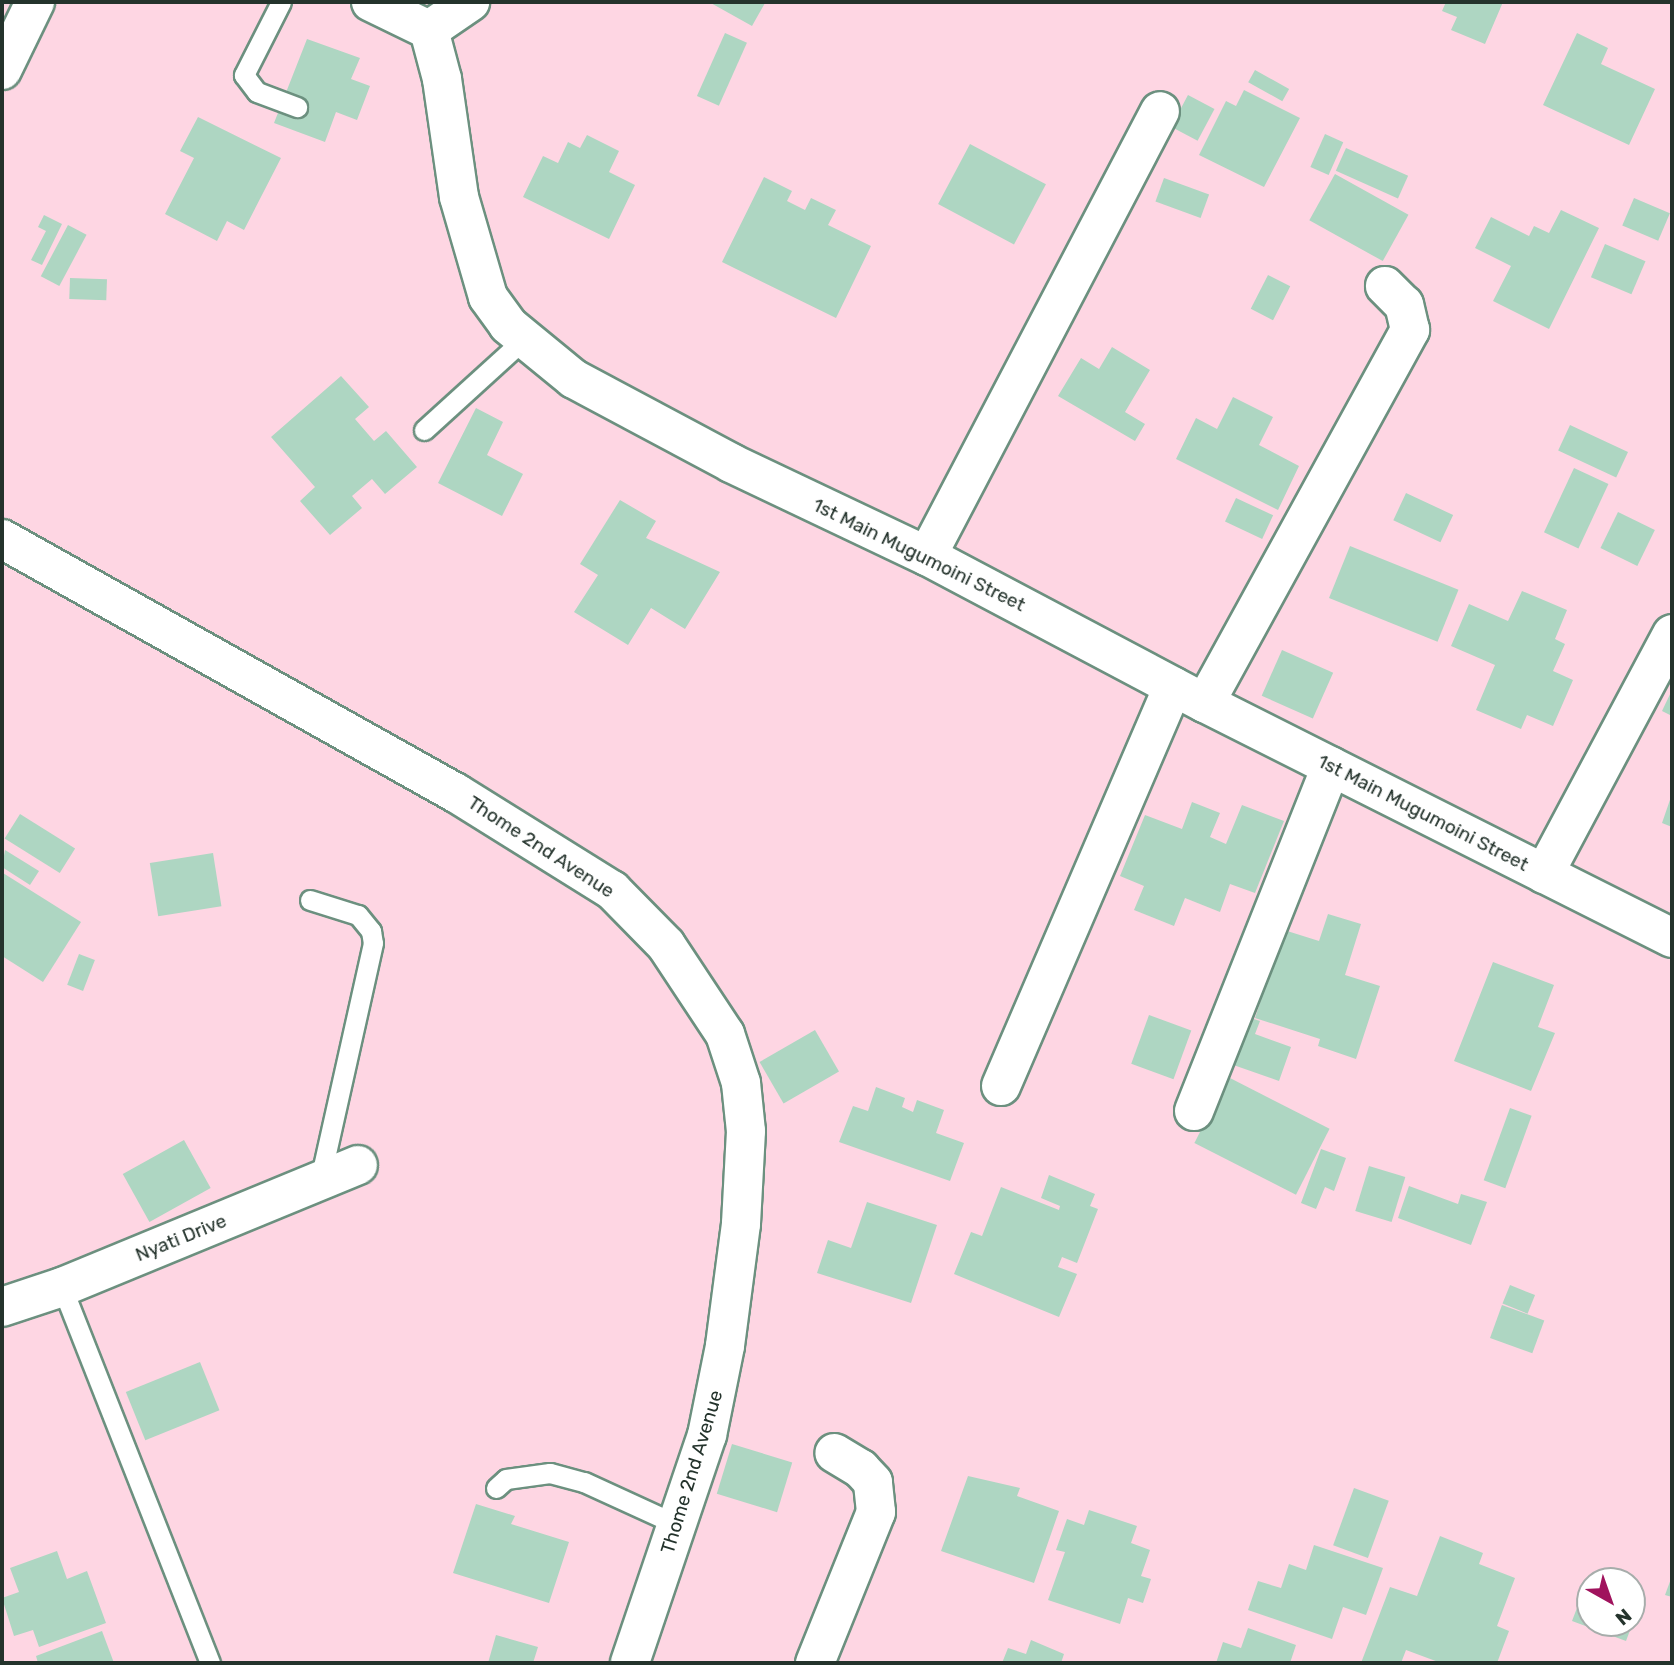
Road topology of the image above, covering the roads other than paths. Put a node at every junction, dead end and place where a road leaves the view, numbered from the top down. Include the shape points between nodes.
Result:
1 (34, 2) edge
2 (281, 2) edge
3 (371, 2) edge
4 (470, 2) edge
5 (429, 30) junction
6 (2, 70) edge
7 (298, 107) dead end
8 (1160, 111) dead end
9 (1385, 286) dead end
10 (523, 340) junction
11 (424, 430) dead end
12 (2, 539) edge
13 (928, 556) junction
14 (1672, 634) edge
15 (1189, 694) junction
16 (1331, 766) junction
17 (1544, 874) junction
18 (310, 900) dead end
19 (1672, 938) edge
20 (1001, 1086) dead end
21 (1194, 1111) dead end
22 (358, 1165) dead end
23 (320, 1180) junction
24 (62, 1287) junction
25 (2, 1307) edge
26 (834, 1453) dead end
27 (496, 1488) dead end
28 (678, 1525) junction
29 (209, 1663) edge
30 (630, 1663) edge
31 (815, 1663) edge

1 - 6 street
2 - 7 lane via 244,75 257,92
3 - 5 street
4 - 5 street
5 - 10 street, 1st Main Mugumoini Street via 475,259 488,297
8 - 13 street
9 - 15 street via 1404,305 1410,330
10 - 11 lane
10 - 13 street, 1st Main Mugumoini Street via 574,379 731,463
12 - 28 street, Thome 2nd Avenue via 456,793 612,890 641,915 696,986 725,1034 741,1083 746,1170 716,1401
13 - 15 street, 1st Main Mugumoini Street
14 - 17 street
15 - 16 street, 1st Main Mugumoini Street
15 - 20 street
16 - 17 street, 1st Main Mugumoini Street
16 - 21 street
17 - 19 street, 1st Main Mugumoini Street
18 - 23 lane via 358,915 371,931 373,943
22 - 23 street, Nyati Drive
23 - 24 street, Nyati Drive
24 - 25 street, Nyati Drive
24 - 29 lane
26 - 31 street via 873,1482 876,1513
27 - 28 lane via 506,1479 550,1473 584,1482
28 - 30 street, Thome 2nd Avenue

